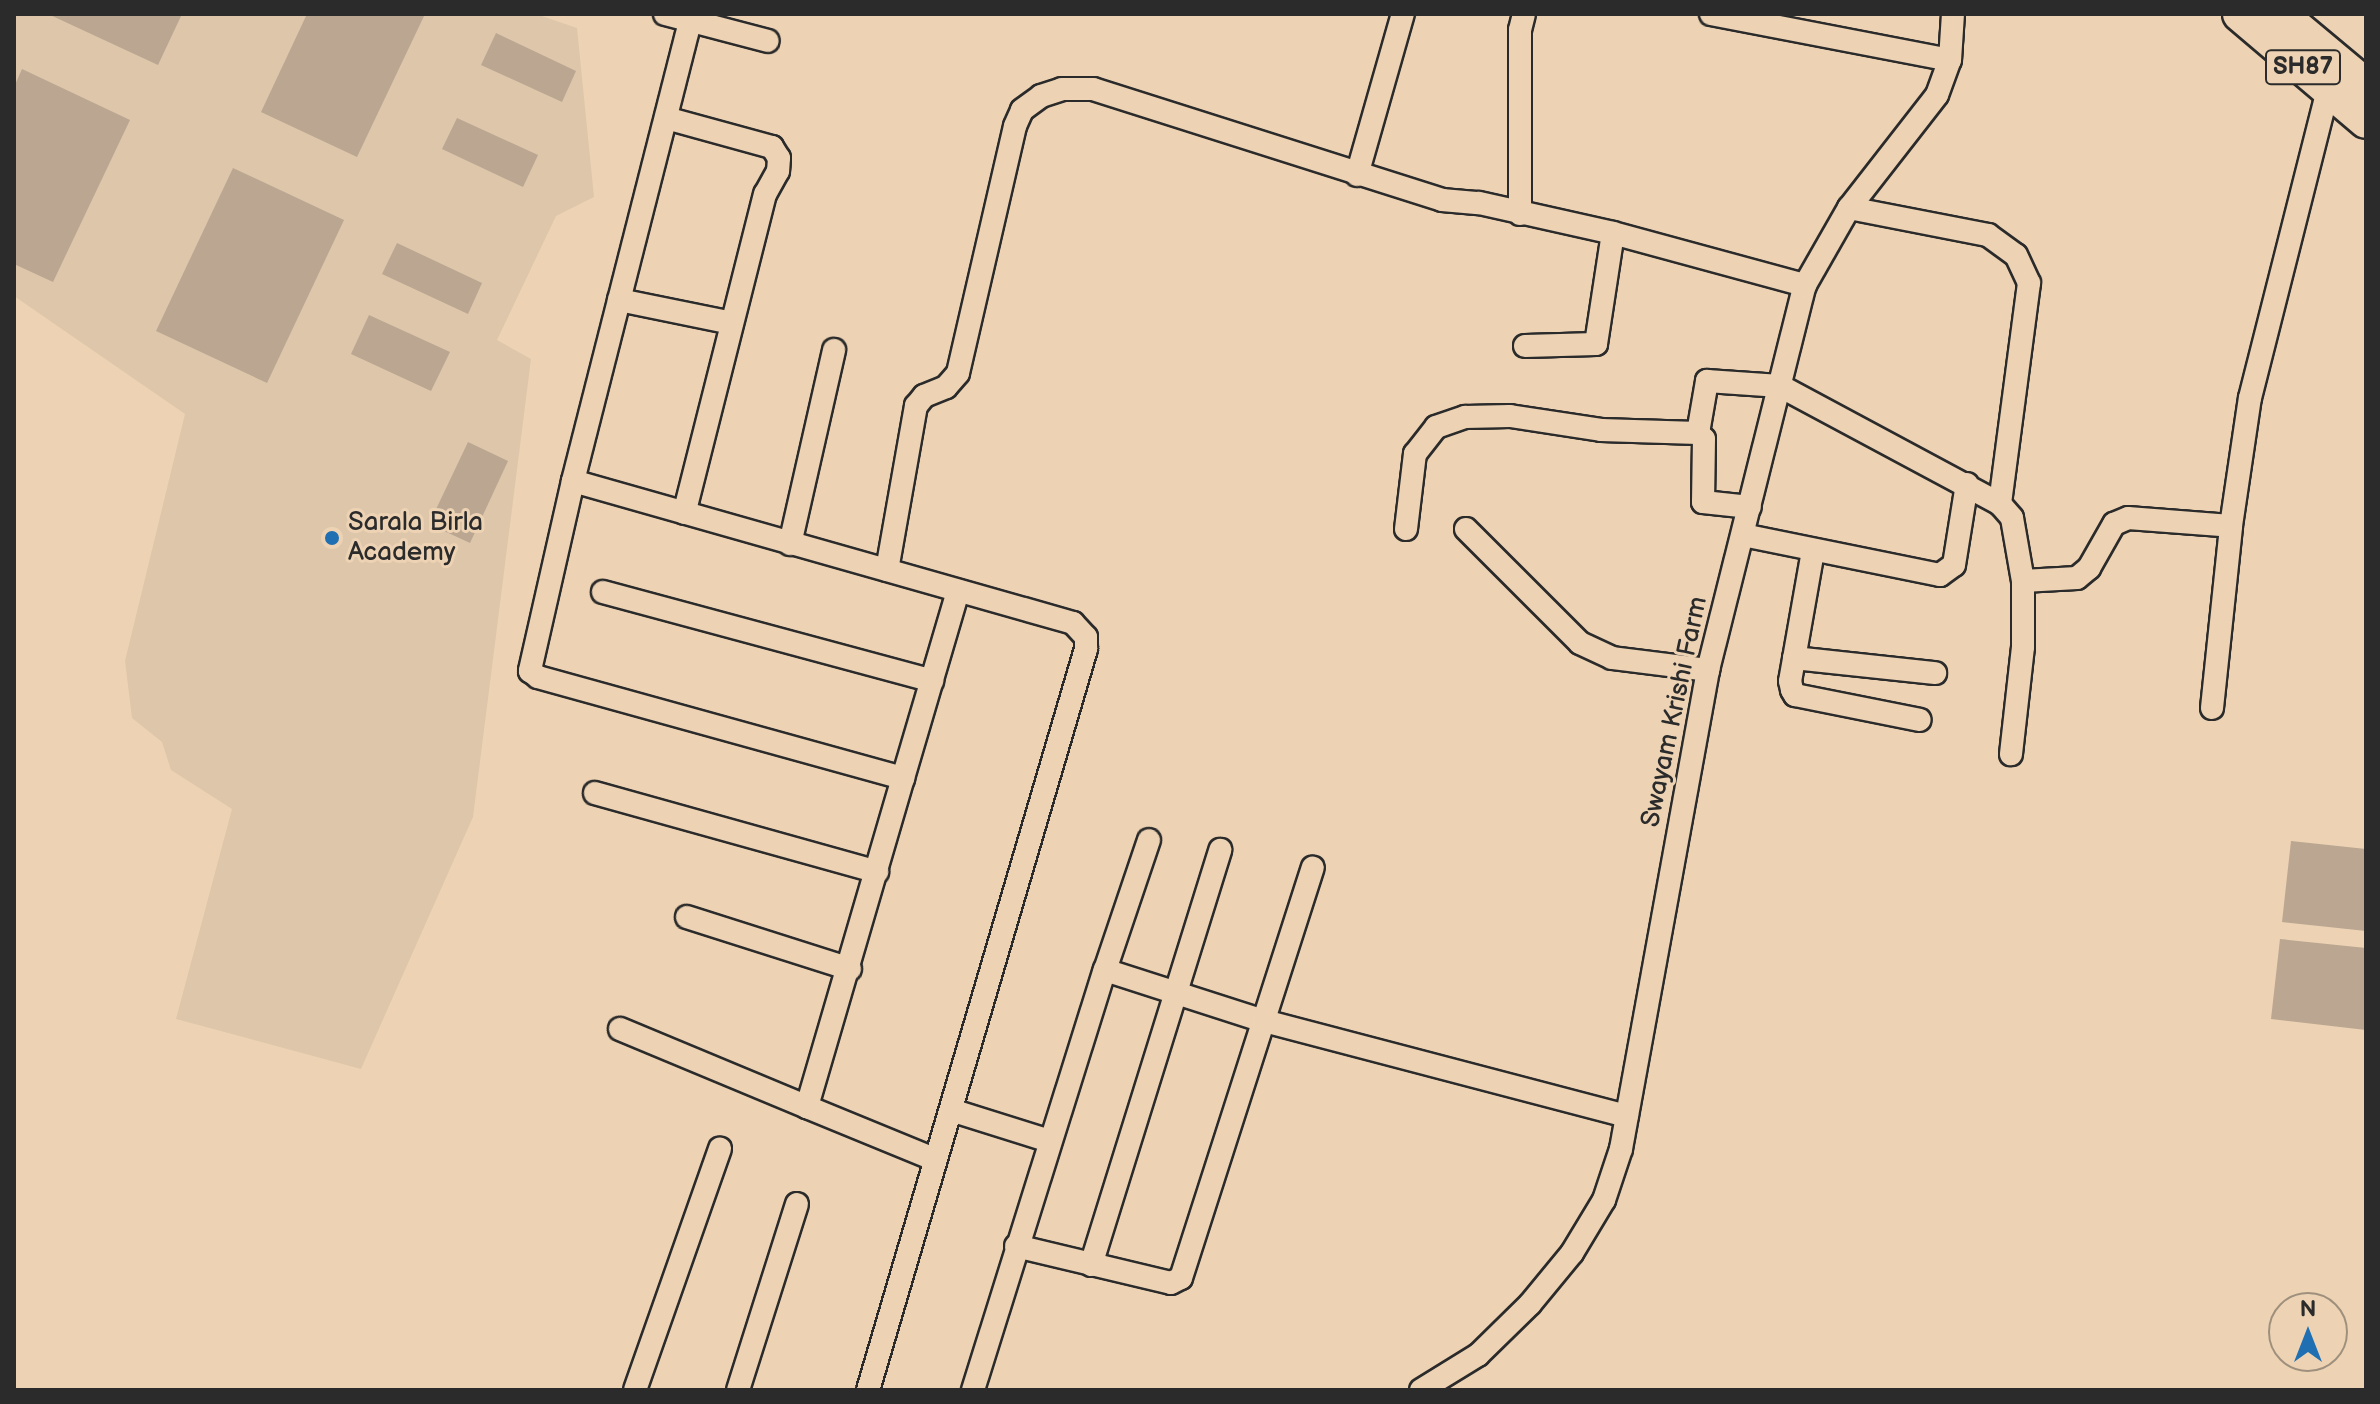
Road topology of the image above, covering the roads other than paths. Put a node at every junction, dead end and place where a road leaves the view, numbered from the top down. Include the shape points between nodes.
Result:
1 (665, 14) edge
2 (1403, 14) edge
3 (1524, 14) edge
4 (1711, 14) edge
5 (1953, 14) edge
6 (2240, 14) edge
7 (2280, 14) edge
8 (691, 17) edge
9 (768, 41) dead end
10 (1950, 60) junction
11 (2347, 82) edge
12 (666, 118) junction
13 (2366, 121) edge
14 (1357, 175) junction
15 (1849, 208) junction
16 (1520, 214) junction
17 (1613, 233) junction
18 (1805, 285) junction
19 (619, 300) junction
20 (732, 323) junction
21 (1525, 346) dead end
22 (834, 350) dead end
23 (1780, 386) junction
24 (1698, 433) junction
25 (573, 481) junction
26 (1967, 484) junction
27 (2000, 504) junction
28 (1750, 507) junction
29 (684, 513) junction
30 (2231, 526) junction
31 (1406, 529) dead end
32 (1466, 529) dead end
33 (1743, 535) junction
34 (790, 544) junction
35 (1813, 551) junction
36 (887, 570) junction
37 (2023, 581) junction
38 (958, 591) junction
39 (603, 592) dead end
40 (1794, 658) junction
41 (1708, 670) junction
42 (1935, 673) dead end
43 (932, 681) junction
44 (2212, 708) dead end
45 (1920, 720) dead end
46 (2011, 754) dead end
47 (903, 778) junction
48 (595, 793) dead end
49 (1149, 840) dead end
50 (1220, 850) dead end
51 (1313, 868) dead end
52 (877, 872) junction
53 (687, 917) dead end
54 (850, 969) junction
55 (1105, 970) junction
56 (1176, 994) junction
57 (1264, 1021) junction
58 (620, 1029) dead end
59 (807, 1107) junction
60 (951, 1110) junction
61 (1627, 1116) junction
62 (1050, 1141) junction
63 (720, 1149) dead end
64 (936, 1160) junction
65 (797, 1204) dead end
66 (1016, 1246) junction
67 (1091, 1265) junction
68 (635, 1390) edge
69 (738, 1390) edge
70 (868, 1390) edge
71 (973, 1390) edge
72 (1421, 1390) edge

1 - 8 street
2 - 14 street
3 - 16 street
4 - 10 street
5 - 10 street, Swayam Krishi Farm
6 - 11 main road, SH87
7 - 11 main road, SH87
8 - 9 street
8 - 12 street
10 - 15 street, Swayam Krishi Farm via 1937,95
11 - 13 main road, SH87
11 - 30 street via 2250,398
12 - 19 street
12 - 20 street via 772,147 779,158
14 - 16 street via 1442,200
14 - 36 street via 1093,89 1062,89 1022,110 958,373 916,406
15 - 18 street, Swayam Krishi Farm
15 - 27 street via 1988,235 2016,255 2029,283
16 - 17 street
17 - 18 street
17 - 21 street via 1596,344
18 - 23 street, Swayam Krishi Farm
19 - 20 street
19 - 25 street
20 - 29 street
22 - 34 street
23 - 24 street via 1707,381
23 - 26 street
23 - 28 street, Swayam Krishi Farm
24 - 28 street via 1704,439 1703,502
24 - 31 street via 1601,430 1510,416 1465,417 1436,427 1415,454
25 - 29 street
25 - 47 street via 530,671
26 - 27 street
26 - 35 street via 1954,565 1947,573
27 - 37 street via 2012,518
28 - 33 street, Swayam Krishi Farm
29 - 34 street
30 - 37 street via 2128,518 2114,524 2089,568 2077,578
30 - 44 street
32 - 41 street via 1580,643 1612,658
33 - 35 street
33 - 41 street, Swayam Krishi Farm
34 - 36 street
35 - 40 street
36 - 38 street
37 - 46 street via 2023,647
38 - 43 street
38 - 60 street via 1073,623 1086,637 1086,649
39 - 43 street
40 - 42 street
40 - 45 street via 1790,681 1795,695
41 - 61 street, Swayam Krishi Farm
43 - 47 street
47 - 52 street
48 - 52 street
49 - 55 street
50 - 56 street
51 - 57 street
52 - 54 street
53 - 54 street
54 - 59 street
55 - 56 street
55 - 62 street
56 - 57 street
56 - 67 street
57 - 61 street
57 - 67 street via 1181,1278 1171,1283
58 - 59 street
59 - 64 street
60 - 62 street
60 - 64 street
61 - 72 street, Swayam Krishi Farm via 1604,1200 1572,1253 1478,1355
62 - 66 street
63 - 68 street
64 - 70 street
65 - 69 street
66 - 67 street
66 - 71 street

